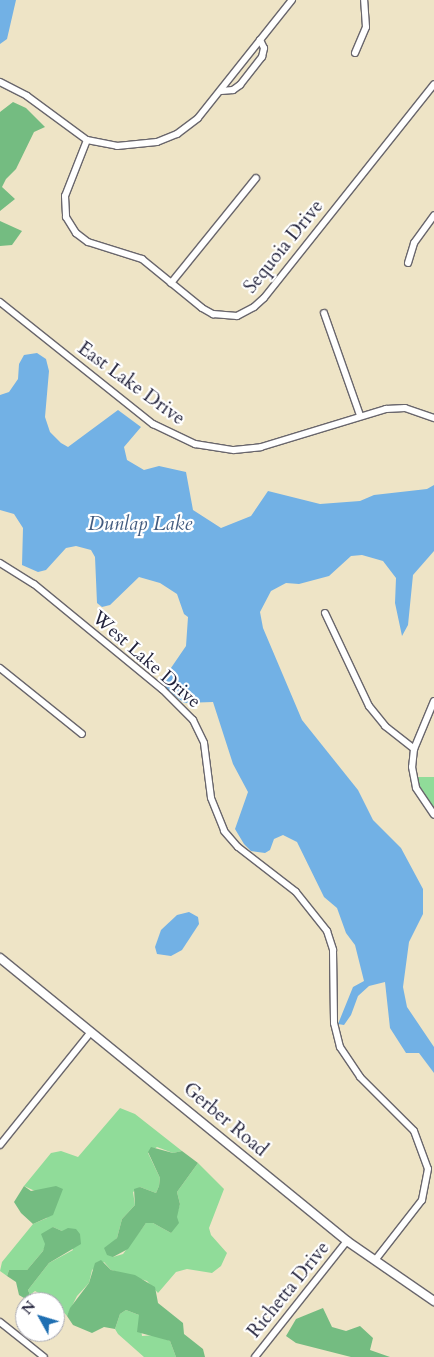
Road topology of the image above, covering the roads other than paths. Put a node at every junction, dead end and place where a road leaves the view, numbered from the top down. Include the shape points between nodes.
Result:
1 (292, 0) edge
2 (364, 0) edge
3 (260, 40) junction
4 (354, 53) dead end
5 (0, 82) edge
6 (434, 84) edge
7 (221, 91) junction
8 (87, 140) junction
9 (256, 178) dead end
10 (434, 215) edge
11 (408, 263) dead end
12 (171, 283) junction
13 (0, 302) edge
14 (324, 313) dead end
15 (360, 415) junction
16 (434, 418) edge
17 (0, 563) edge
18 (325, 613) dead end
19 (0, 668) edge
20 (434, 701) edge
21 (82, 734) dead end
22 (414, 749) junction
23 (434, 816) edge
24 (0, 958) edge
25 (92, 1032) junction
26 (0, 1145) edge
27 (347, 1241) junction
28 (376, 1259) junction
29 (434, 1301) edge
30 (0, 1322) edge
31 (44, 1357) edge
32 (254, 1357) edge

1 - 3 street
2 - 4 street via 366,28
3 - 7 street
3 - 7 street via 264,48 262,57 240,85 233,90
5 - 8 street via 27,96
6 - 12 street, Sequoia Drive via 254,307 237,316 213,314
7 - 8 street via 194,122 168,138 127,146
8 - 12 street, Sequoia Drive via 66,192 65,211 69,224 88,242 142,259
9 - 12 street
10 - 11 street via 414,243
13 - 15 street, East Lake Drive via 153,424 195,444 234,450 261,447
14 - 15 street
15 - 16 street, East Lake Drive via 405,408
17 - 28 street, West Lake Drive via 49,596 162,689 192,720 204,743 211,798 224,831 296,892 327,931 333,950 334,1023 340,1047 356,1072 414,1131 428,1169 422,1200
18 - 22 street via 369,706 385,726
19 - 21 street
20 - 22 street
22 - 23 street via 412,767 416,788
24 - 25 street, Gerber Road
25 - 26 street
25 - 27 street, Gerber Road
27 - 28 street, Gerber Road
27 - 32 street, Richetta Drive
28 - 29 street, Gerber Road
30 - 31 street

